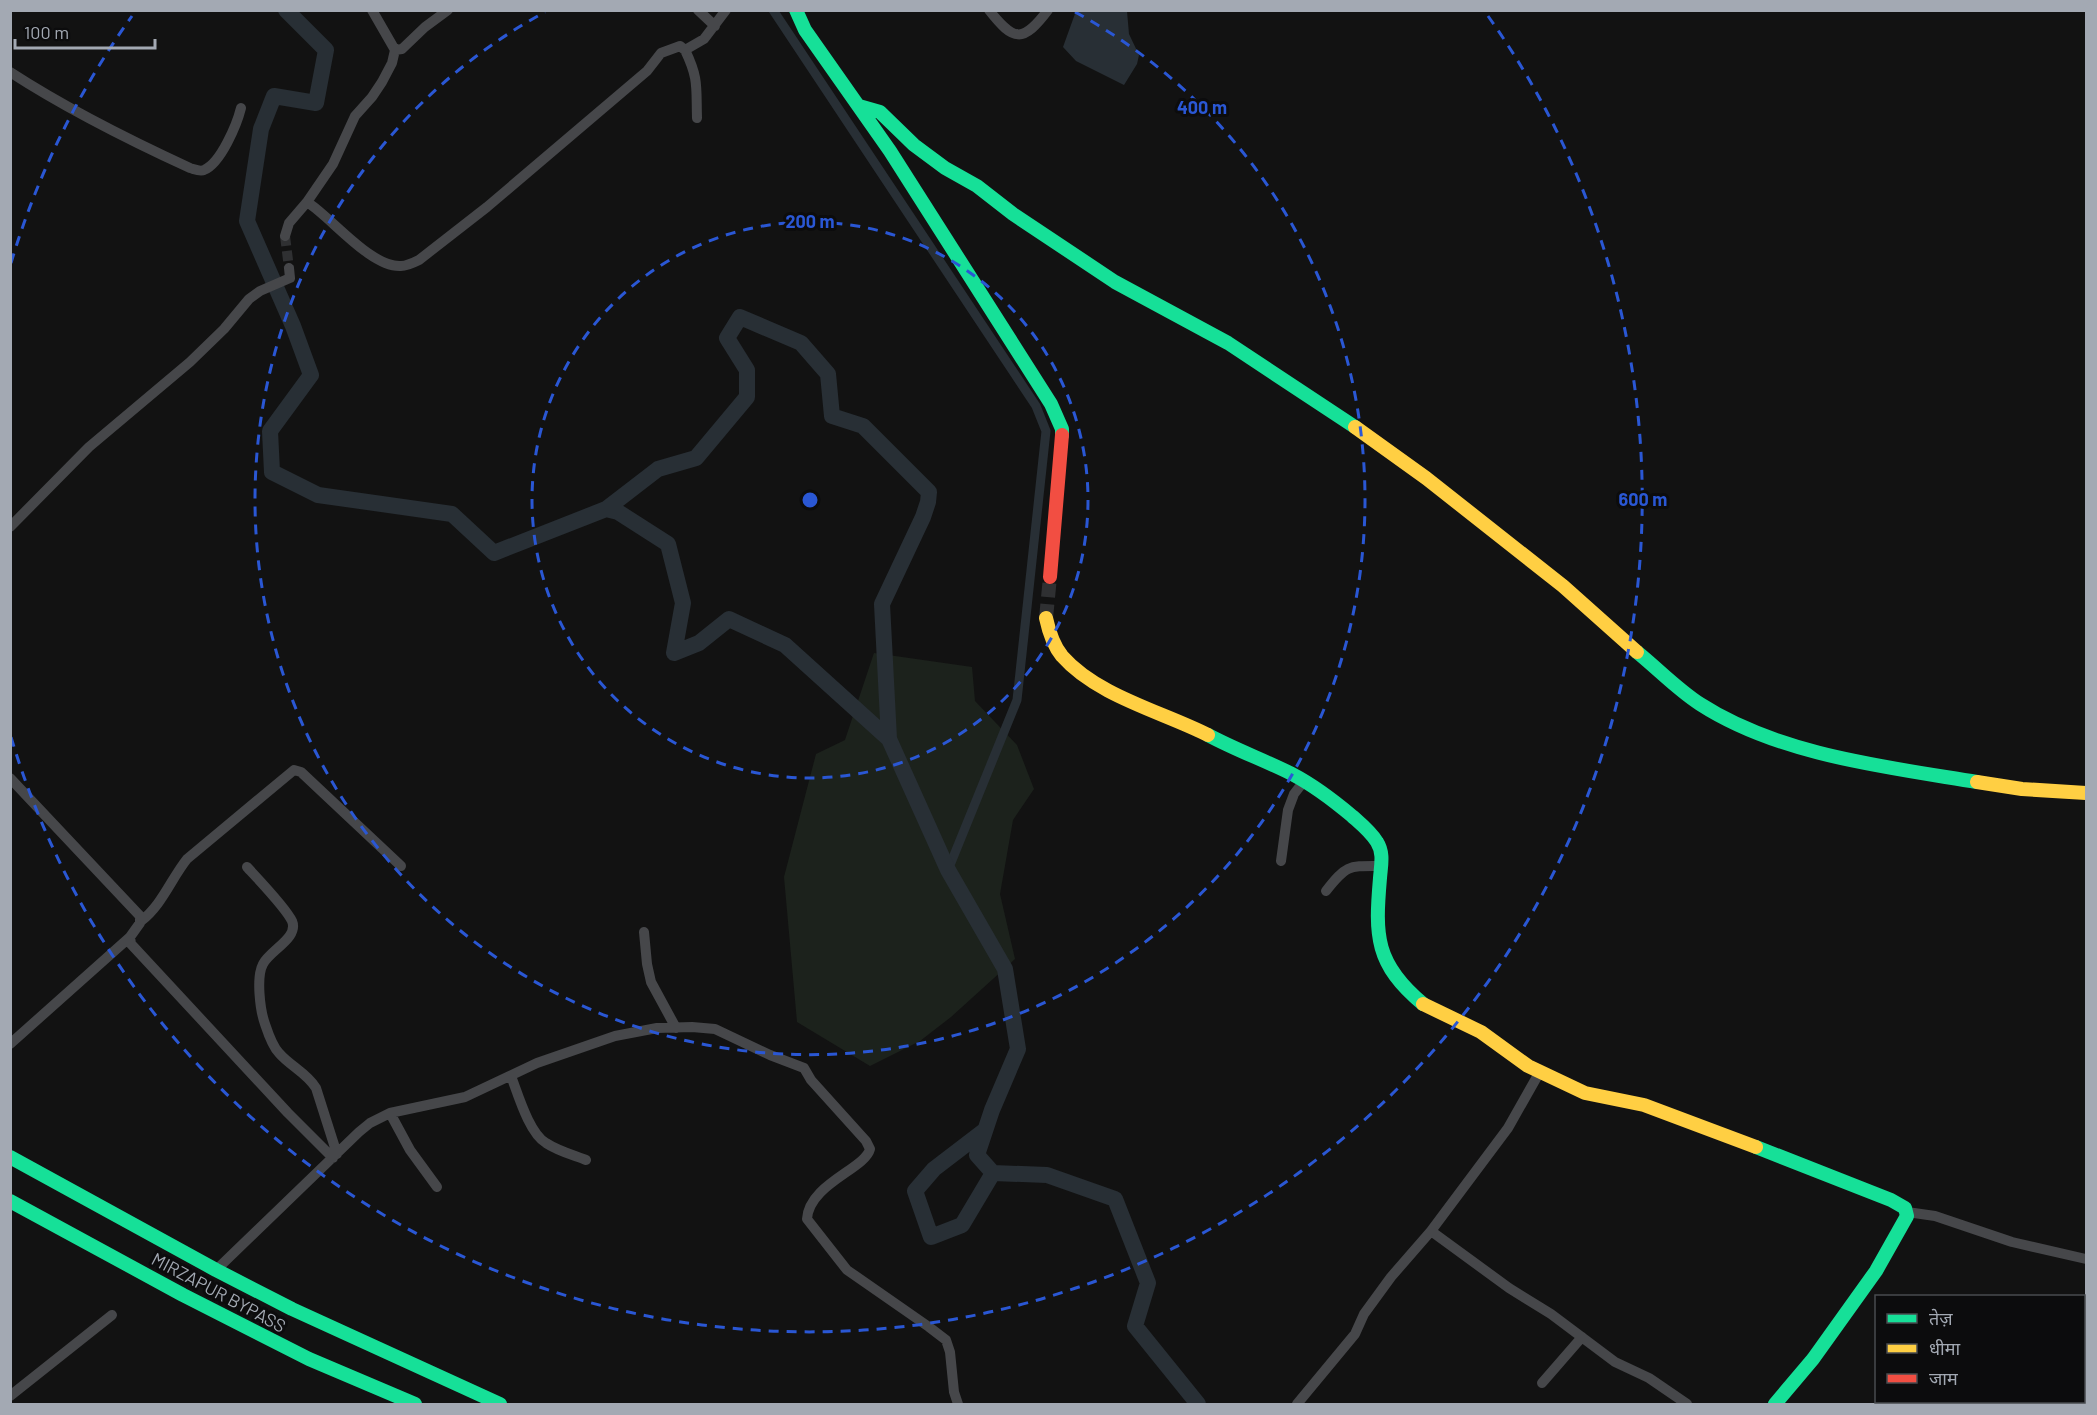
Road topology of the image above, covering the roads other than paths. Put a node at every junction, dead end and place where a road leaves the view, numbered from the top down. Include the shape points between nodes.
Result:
1 (372, 10) edge
2 (448, 10) edge
3 (698, 10) edge
4 (726, 10) edge
5 (796, 10) edge
6 (989, 10) edge
7 (1048, 10) edge
8 (714, 27) junction
9 (395, 50) junction
10 (686, 50) junction
11 (10, 72) edge
12 (859, 106) junction
13 (242, 108) dead end
14 (697, 118) dead end
15 (307, 202) junction
16 (285, 236) tunnel mouth
17 (289, 268) dead end
18 (10, 526) edge
19 (1050, 577) tunnel mouth
20 (1046, 618) tunnel mouth
21 (10, 778) edge
22 (1304, 781) junction
23 (2086, 793) edge
24 (1281, 861) dead end
25 (401, 866) dead end
26 (1382, 866) junction
27 (248, 867) dead end
28 (1326, 891) dead end
29 (141, 921) junction
30 (644, 932) dead end
31 (129, 938) junction
32 (676, 1028) junction
33 (10, 1044) edge
34 (1546, 1075) junction
35 (511, 1076) junction
36 (390, 1113) junction
37 (335, 1156) junction
38 (10, 1157) edge
39 (586, 1160) dead end
40 (437, 1187) dead end
41 (10, 1201) edge
42 (1907, 1212) junction
43 (1431, 1230) junction
44 (2086, 1259) edge
45 (216, 1270) junction
46 (112, 1315) dead end
47 (1582, 1337) junction
48 (1542, 1383) dead end
49 (12, 1391) edge
50 (415, 1404) edge
51 (500, 1404) edge
52 (958, 1404) edge
53 (1297, 1404) edge
54 (1687, 1404) edge
55 (1775, 1404) edge

1 - 9 street
2 - 9 street via 402,49
3 - 8 street
4 - 8 street
5 - 12 main road via 805,30
6 - 7 street via 1015,35 1030,31
8 - 10 street
9 - 15 street via 382,82 355,116 333,164
10 - 14 street via 697,82
10 - 15 street via 680,46 661,53 647,71 488,207 409,265 393,266 371,255
11 - 13 street via 109,129 199,171 225,148
12 - 19 main road via 1051,404 1062,429
12 - 23 main road via 880,111 914,145 945,168 1115,282 1228,343 1350,423 1563,586 1701,704 1755,732 1848,761 2022,789
15 - 16 street via 289,223
17 - 18 street via 290,277 249,299 190,362 90,447
20 - 22 main road via 1055,646 1099,685
21 - 29 street
22 - 24 street via 1288,810
22 - 26 main road via 1346,810 1370,833 1381,847
25 - 29 street via 301,772 294,770 187,859
26 - 28 street via 1348,867
26 - 34 main road via 1378,938 1383,954 1407,991 1424,1005 1481,1032
27 - 37 street via 288,915 293,928 262,967 260,1002 265,1024 279,1053 316,1088
29 - 31 street
30 - 32 street via 651,982
31 - 33 street
31 - 37 street via 288,1113
32 - 35 street via 615,1036
32 - 52 street via 715,1029 804,1068 866,1140 870,1149 867,1156 832,1181 808,1208 807,1219 847,1270 946,1340
34 - 42 main road via 1585,1093 1644,1105 1718,1132 1891,1200
34 - 43 street via 1538,1075 1508,1128
35 - 36 street via 465,1097
35 - 39 street via 539,1138
36 - 37 street via 370,1123
36 - 40 street
37 - 45 street
38 - 45 main road
41 - 50 main road, MIRZAPUR BYPASS via 309,1359
42 - 44 street via 1935,1215 2012,1242
42 - 55 main road via 1876,1271 1813,1359
43 - 47 street
43 - 53 street via 1391,1277 1364,1314 1355,1334
45 - 51 main road
46 - 49 street
47 - 48 street
47 - 54 street via 1615,1362 1649,1378

